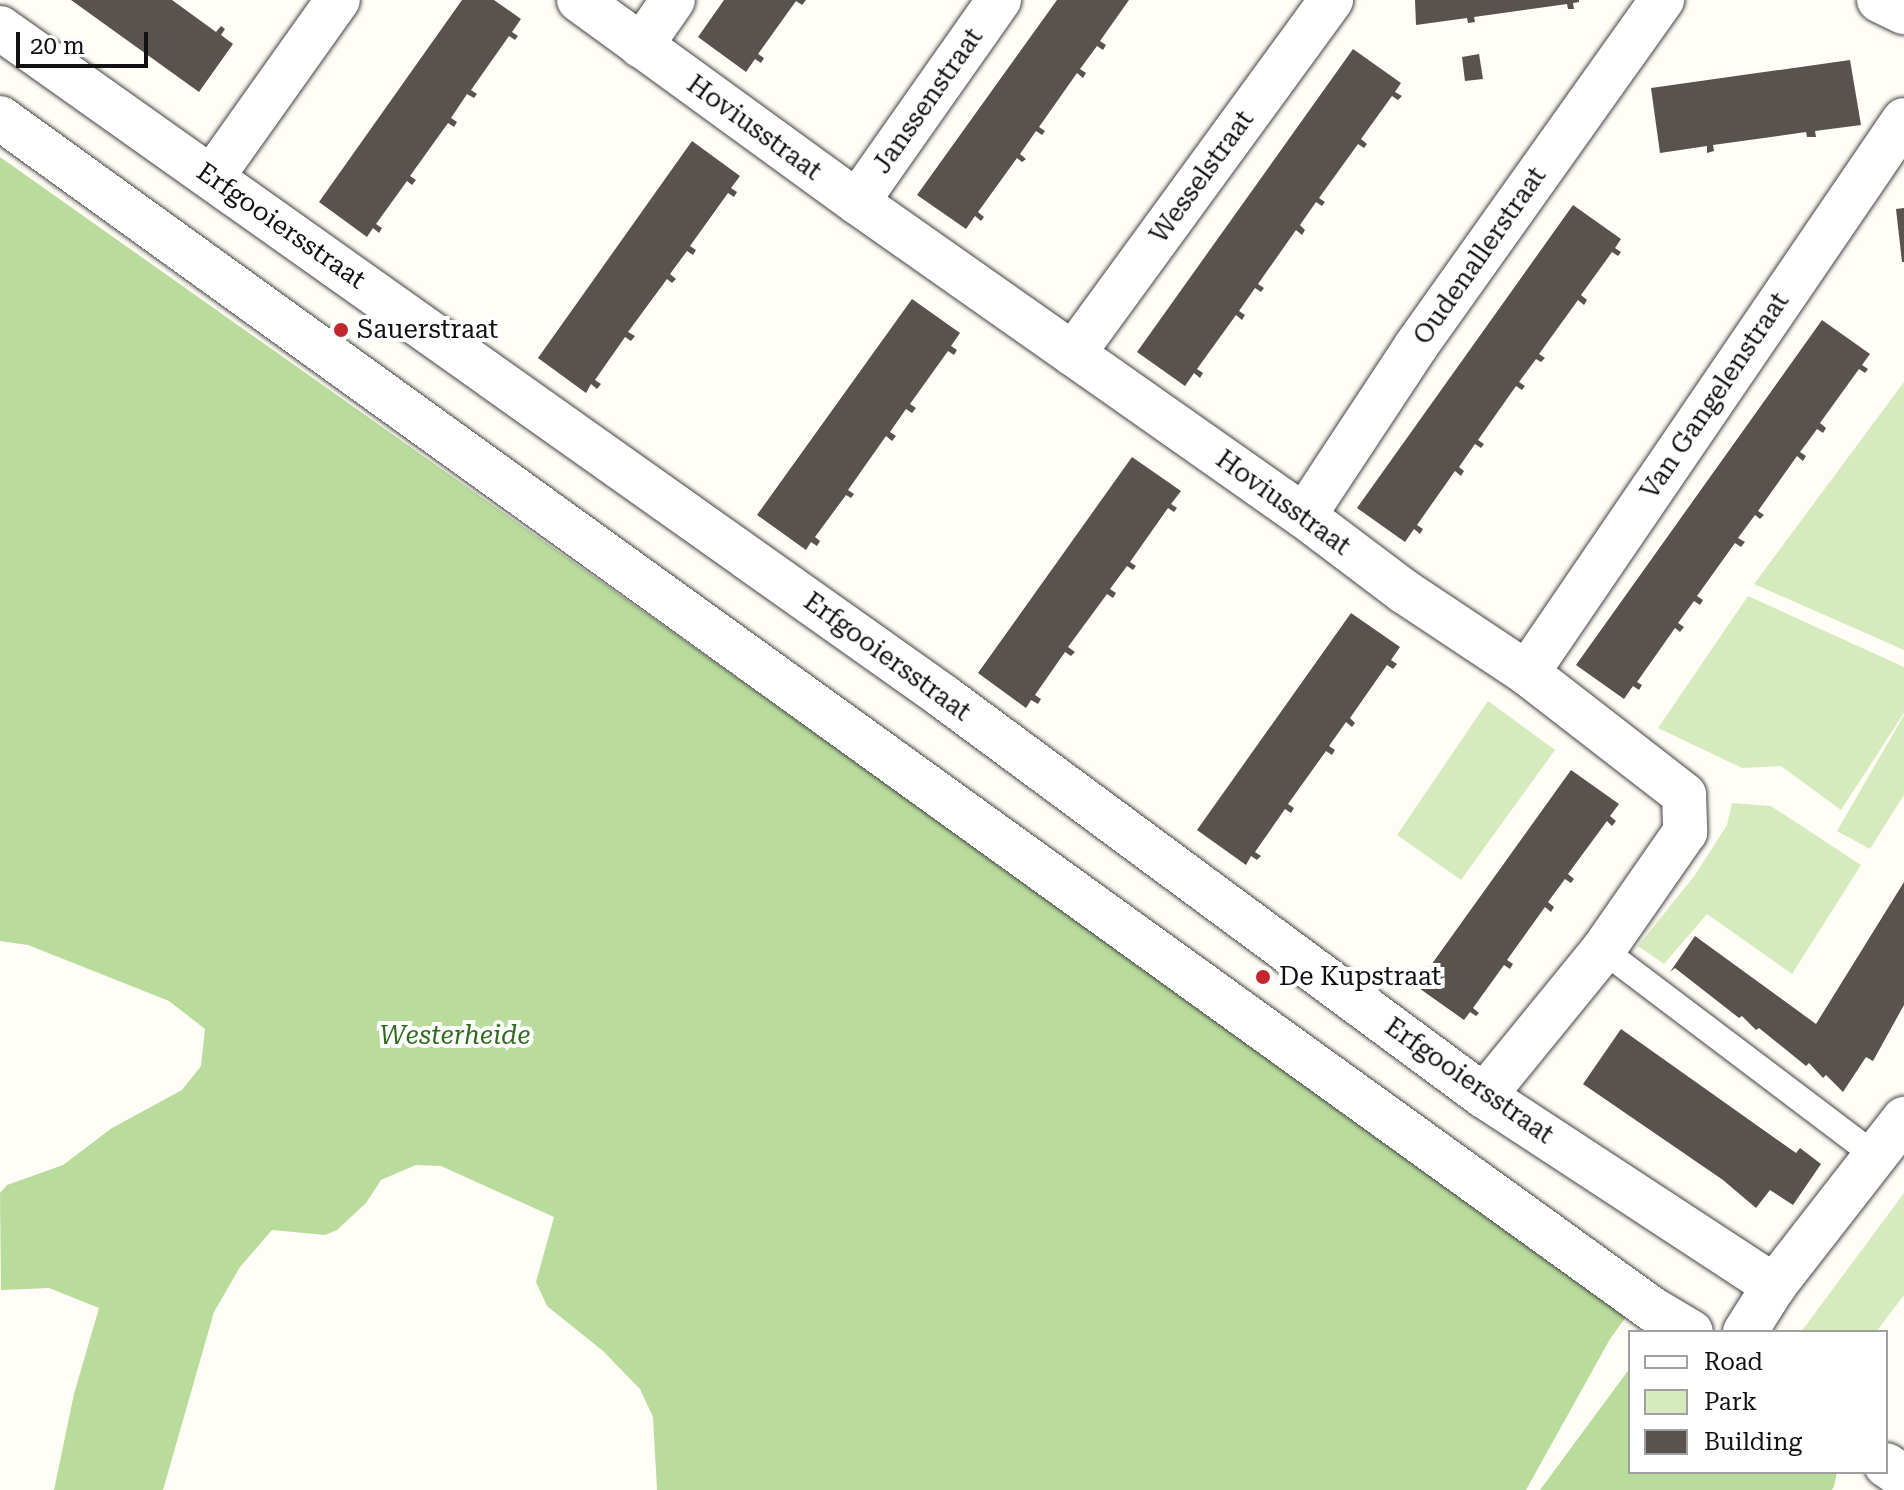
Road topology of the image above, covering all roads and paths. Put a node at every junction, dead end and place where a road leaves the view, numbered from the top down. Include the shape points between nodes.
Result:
1 (338, 0) edge
2 (579, 0) edge
3 (673, 0) edge
4 (999, 0) edge
5 (1331, 0) edge
6 (1662, 0) edge
7 (1879, 0) edge
8 (1904, 12) edge
9 (0, 28) edge
10 (641, 46) junction
11 (0, 118) edge
12 (1904, 120) edge
13 (212, 177) junction
14 (857, 202) junction
15 (1073, 354) junction
16 (1304, 516) junction
17 (1527, 673) junction
18 (1603, 950) junction
19 (1484, 1096) junction
20 (1904, 1119) edge
21 (1877, 1157) junction
22 (1774, 1286) junction
23 (1688, 1330) edge
24 (1746, 1330) edge

1 - 13 street
2 - 10 street, Hoviusstraat
3 - 10 street
4 - 14 street, Janssenstraat
5 - 15 street, Wesselstraat
6 - 16 street, Oudenallerstraat via 1416,346
7 - 8 street
9 - 13 street, Erfgooiersstraat
10 - 14 street, Hoviusstraat
11 - 23 street
12 - 17 street, Van Gangelenstraat
13 - 19 street, Erfgooiersstraat via 944,697
14 - 15 street, Hoviusstraat
15 - 16 street, Hoviusstraat
16 - 17 street, Hoviusstraat via 1405,592
17 - 18 street, Hoviusstraat via 1684,795 1685,832
18 - 19 street, Hoviusstraat
18 - 21 lane
19 - 22 street, Erfgooiersstraat
20 - 21 street
21 - 22 street
22 - 24 street

